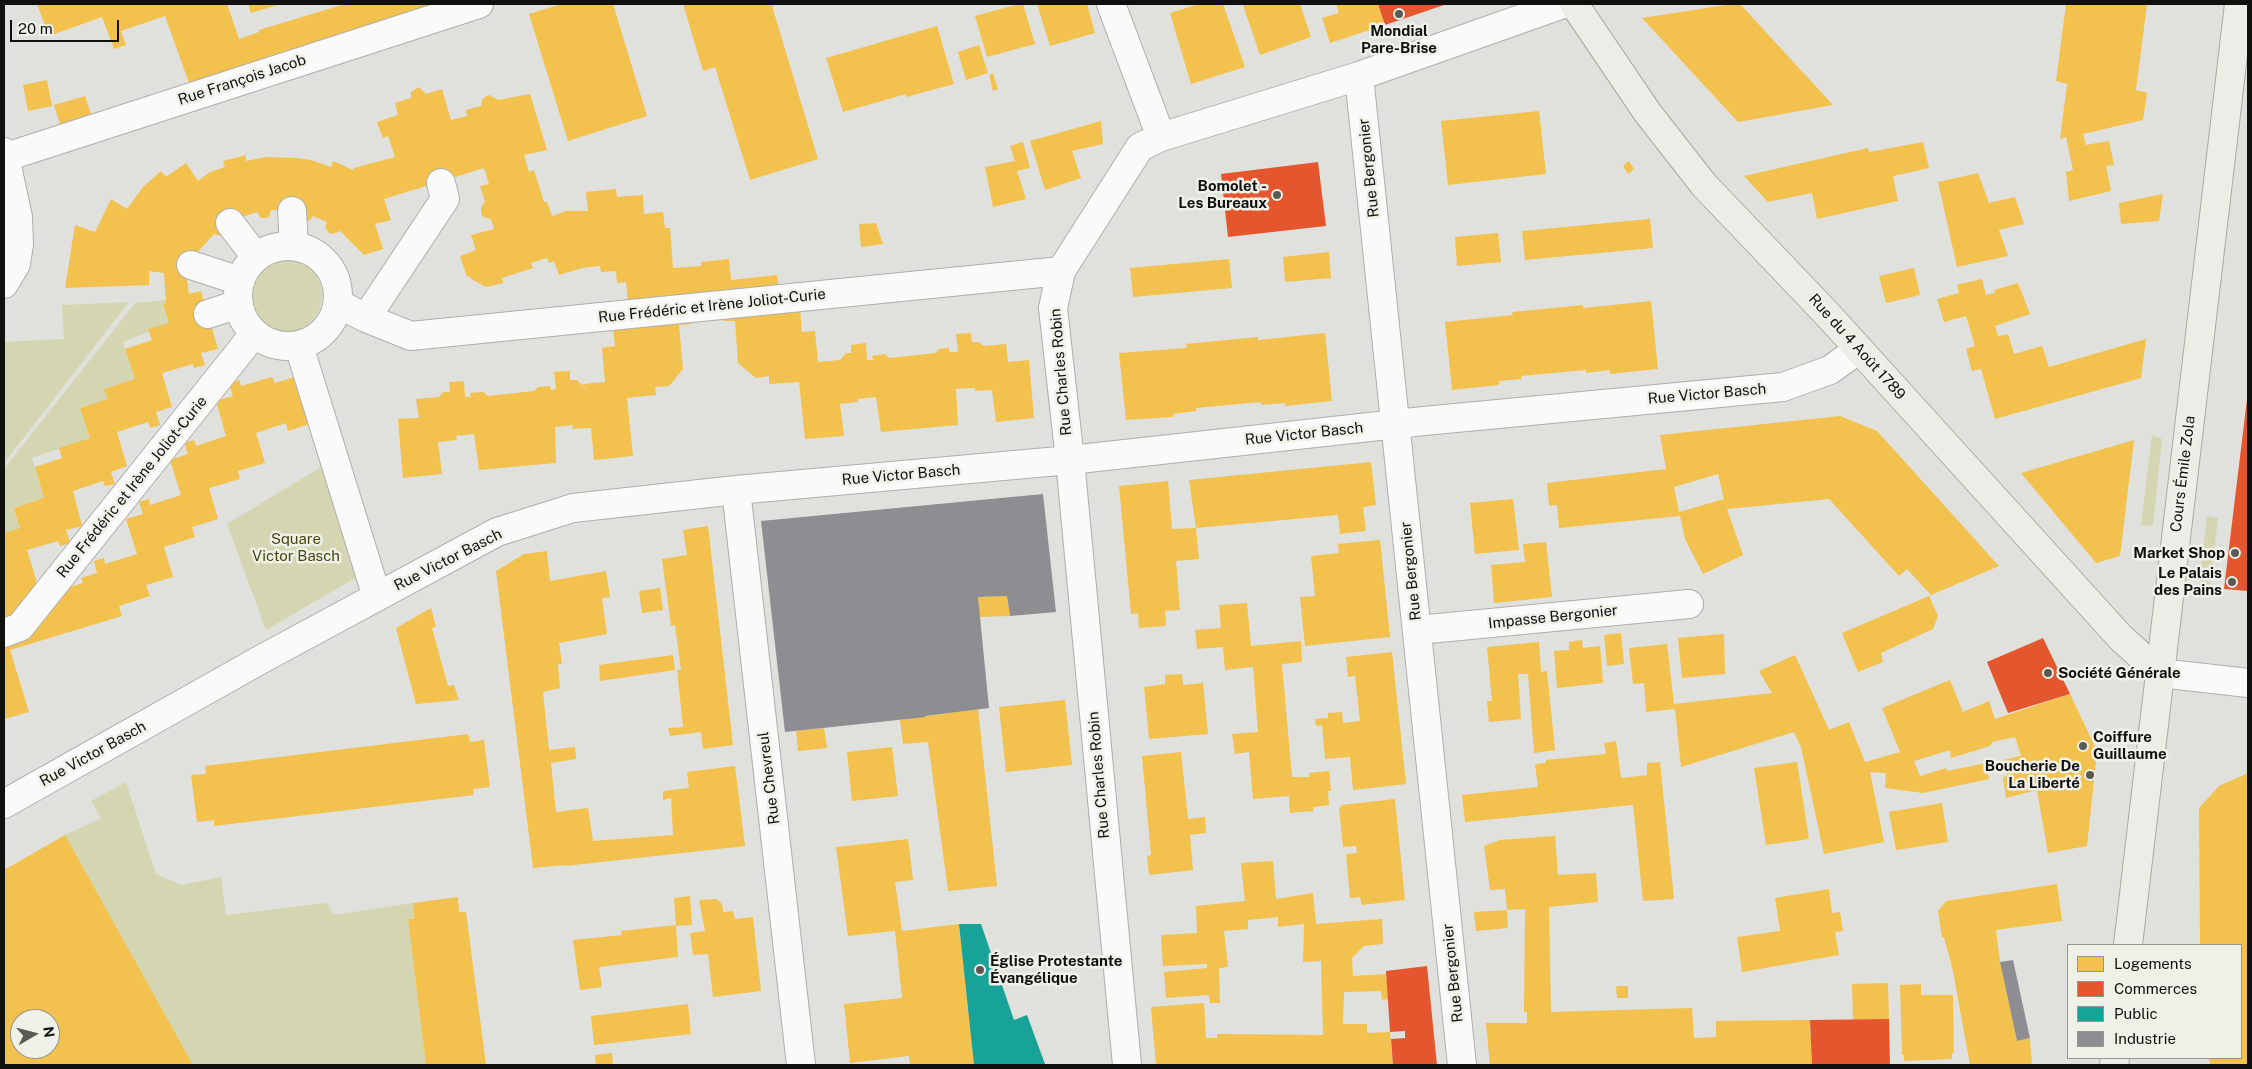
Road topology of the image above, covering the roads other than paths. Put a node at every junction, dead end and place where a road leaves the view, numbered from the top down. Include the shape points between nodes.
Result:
1 (478, 4) edge
2 (1111, 4) edge
3 (1563, 4) edge
4 (1574, 4) edge
5 (2239, 4) edge
6 (1358, 76) junction
7 (1161, 138) junction
8 (5, 154) edge
9 (441, 183) dead end
10 (292, 211) dead end
11 (230, 223) dead end
12 (294, 246) junction
13 (256, 258) junction
14 (191, 265) dead end
15 (1061, 271) junction
16 (4, 284) edge
17 (240, 292) junction
18 (339, 304) junction
19 (208, 314) dead end
20 (366, 318) junction
21 (254, 334) junction
22 (299, 346) junction
23 (1859, 349) junction
24 (1396, 424) junction
25 (1070, 460) junction
26 (736, 490) junction
27 (377, 597) junction
28 (1689, 604) dead end
29 (1418, 630) junction
30 (4, 633) edge
31 (2160, 673) junction
32 (2248, 683) edge
33 (4, 804) edge
34 (2128, 944) edge
35 (801, 1065) edge
36 (1127, 1065) edge
37 (1462, 1065) edge

1 - 8 street, Rue François Jacob
2 - 7 street
3 - 6 street, Rue Charles Robin
4 - 23 main road, Rue du 4 Août 1789 via 1647,112 1704,185
5 - 31 main road, Cours Émile Zola
6 - 7 street, Rue Charles Robin
6 - 24 street, Rue Bergonier
7 - 15 street, Rue Charles Robin via 1140,147
8 - 16 street via 18,217 19,244 16,264
9 - 20 street via 445,199
10 - 12 street
11 - 13 street
12 - 13 street via 273,248
12 - 18 street via 313,252 328,265 338,283
13 - 17 street via 246,268
14 - 17 street
15 - 20 street, Rue Frédéric et Irène Joliot-Curie via 411,336
15 - 25 street, Rue Charles Robin via 1053,308
17 - 19 street
17 - 21 street via 243,320
18 - 20 street, Rue Frédéric et Irène Joliot-Curie
18 - 22 street via 332,323 318,338
21 - 22 street via 276,346
21 - 30 street, Rue Frédéric et Irène Joliot-Curie via 20,627
22 - 27 street
23 - 24 street, Rue Victor Basch via 1830,370 1783,386
23 - 31 main road, Rue du 4 Août 1789 via 2108,624
24 - 25 street, Rue Victor Basch
24 - 29 street, Rue Bergonier
25 - 26 street, Rue Victor Basch
25 - 36 street, Rue Charles Robin
26 - 27 street, Rue Victor Basch via 573,508 496,532
26 - 35 street, Rue Chevreul
27 - 33 street, Rue Victor Basch
28 - 29 street, Impasse Bergonier
29 - 37 street, Rue Bergonier
31 - 32 street
31 - 34 main road, Cours Émile Zola

